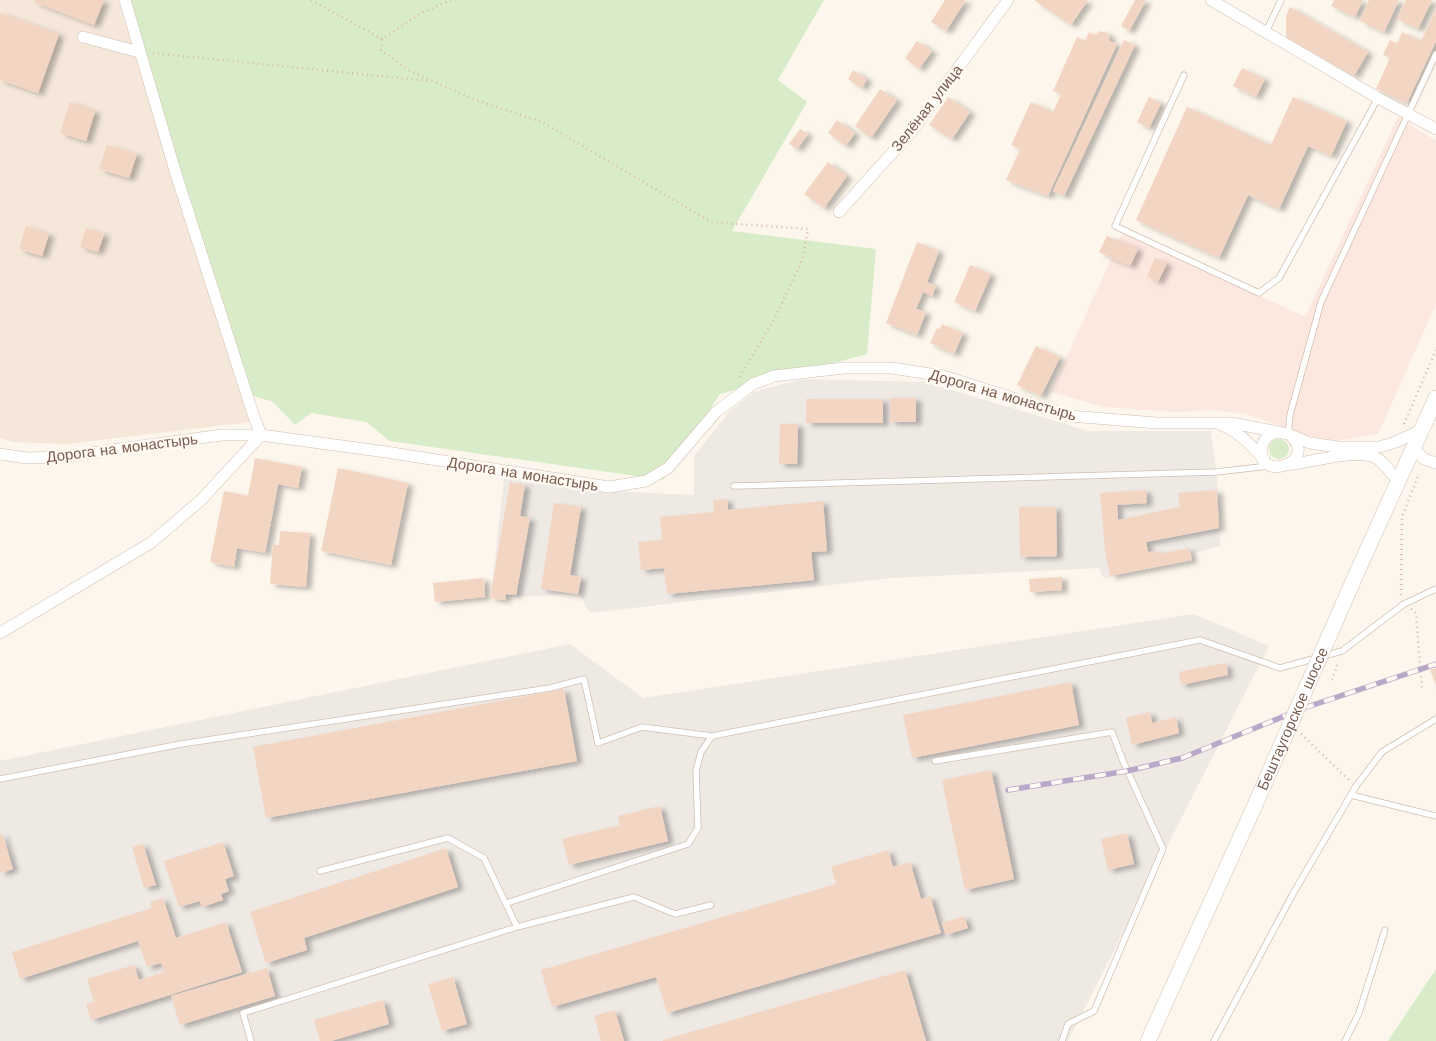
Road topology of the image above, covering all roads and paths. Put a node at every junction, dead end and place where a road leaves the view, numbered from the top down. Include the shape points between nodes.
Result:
1 (125, 0) edge
2 (311, 0) edge
3 (451, 0) edge
4 (1008, 0) edge
5 (1211, 0) edge
6 (1281, 0) edge
7 (1266, 32) junction
8 (82, 37) dead end
9 (382, 39) junction
10 (139, 52) junction
11 (1436, 54) edge
12 (1184, 76) dead end
13 (433, 81) junction
14 (1378, 98) junction
15 (1409, 114) junction
16 (1436, 130) edge
17 (839, 212) dead end
18 (1436, 350) edge
19 (735, 384) dead end
20 (1436, 398) edge
21 (1212, 422) junction
22 (1421, 430) junction
23 (1283, 433) junction
24 (262, 436) junction
25 (1396, 442) junction
26 (1413, 448) junction
27 (0, 454) edge
28 (1424, 459) junction
29 (1267, 463) junction
30 (1436, 463) edge
31 (1289, 465) junction
32 (1398, 482) junction
33 (734, 486) dead end
34 (1436, 589) edge
35 (1403, 605) junction
36 (0, 633) edge
37 (1342, 651) junction
38 (1332, 680) dead end
39 (1422, 690) dead end
40 (1436, 719) edge
41 (1295, 728) dead end
42 (712, 736) junction
43 (935, 762) dead end
44 (0, 779) edge
45 (1356, 786) junction
46 (1351, 794) junction
47 (1436, 816) edge
48 (320, 871) dead end
49 (507, 903) junction
50 (711, 904) dead end
51 (517, 927) junction
52 (1385, 930) dead end
53 (251, 1041) edge
54 (1062, 1041) edge
55 (1148, 1041) edge
56 (1214, 1041) edge
57 (1345, 1041) edge

1 - 10 street
2 - 9 path
3 - 9 path via 421,13
4 - 17 street, Зелёная улица via 911,132
5 - 7 street
6 - 7 lane
7 - 14 street
8 - 10 street
9 - 13 path via 380,50 410,71
10 - 13 path
10 - 24 street
11 - 15 lane
12 - 14 lane via 1115,226 1259,293 1279,278
13 - 19 path via 476,100 542,122 711,222 808,229 803,258 795,276 774,320
14 - 15 street
15 - 16 street
15 - 23 lane via 1322,302
18 - 25 path
20 - 22 main road, Бештаугорское шоссе
21 - 23 street, Дорога на монастырь
21 - 24 street, Дорога на монастырь via 1156,423 1070,416 943,376 892,368 844,368 774,376 753,384 716,412 668,468 646,481 609,487
21 - 29 street via 1230,428
22 - 25 street, Дорога на монастырь
22 - 26 main road, Бештаугорское шоссе
23 - 25 street, Дорога на монастырь via 1310,443 1338,447 1379,447
23 - 29 street via 1270,434 1263,441 1261,450
23 - 31 street via 1295,440 1298,449
24 - 27 street, Дорога на монастырь via 222,435 61,457 28,458
24 - 36 street via 201,500 152,542
26 - 28 street
26 - 32 main road, Бештаугорское шоссе
28 - 30 street
28 - 35 path via 1402,517
29 - 31 street via 1280,468
29 - 33 lane via 1216,472
31 - 32 street via 1359,454 1374,457
32 - 55 main road, Бештаугорское шоссе, bridge
34 - 35 lane
35 - 37 lane
35 - 39 path via 1416,613
37 - 38 path
37 - 42 lane via 1280,668 1200,640
40 - 45 lane via 1382,752
41 - 45 path
42 - 44 lane via 642,727 598,743 584,679 550,688 181,744
42 - 49 lane via 696,771 698,828 688,844
43 - 54 lane via 1112,732 1162,849 1094,1011 1068,1024
45 - 46 lane
46 - 47 lane
46 - 56 lane
48 - 49 lane via 448,838 484,858
49 - 51 lane
50 - 51 lane via 675,914 634,897
51 - 53 lane via 243,1013
52 - 57 lane via 1359,1013

